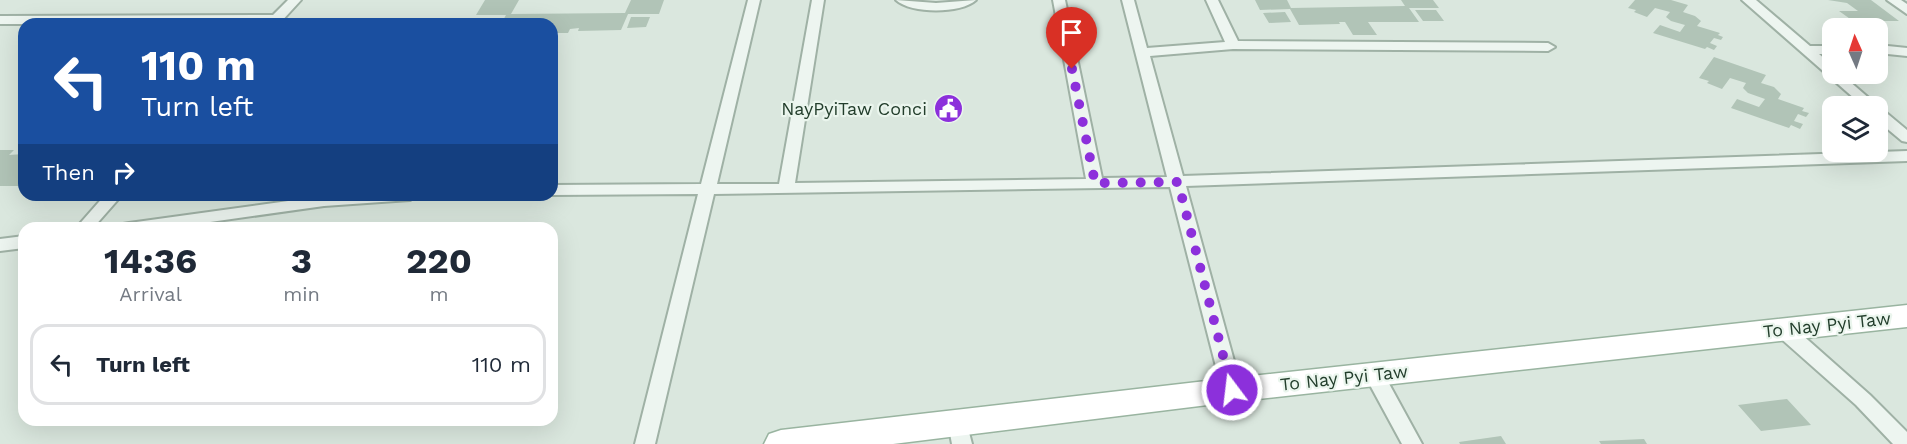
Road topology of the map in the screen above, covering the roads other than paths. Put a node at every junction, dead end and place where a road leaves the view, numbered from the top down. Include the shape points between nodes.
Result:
1 (295, 0) edge
2 (754, 0) edge
3 (818, 0) edge
4 (902, 0) edge
5 (970, 0) edge
6 (1059, 0) edge
7 (1128, 0) edge
8 (1212, 0) edge
9 (1748, 0) edge
10 (1893, 0) edge
11 (1907, 10) edge
12 (278, 18) edge
13 (0, 20) edge
14 (18, 20) edge
15 (1233, 45) junction
16 (1548, 46) dead end
17 (1807, 50) junction
18 (1822, 50) edge
19 (1888, 50) edge
20 (1143, 52) junction
21 (1907, 52) edge
22 (1822, 63) edge
23 (1846, 84) edge
24 (1859, 96) edge
25 (1888, 121) edge
26 (1907, 138) edge
27 (1907, 156) edge
28 (1178, 182) junction
29 (1095, 183) junction
30 (786, 188) junction
31 (558, 190) edge
32 (707, 190) junction
33 (109, 201) edge
34 (324, 201) edge
35 (89, 222) edge
36 (172, 222) edge
37 (18, 243) edge
38 (0, 245) edge
39 (1907, 316) edge
40 (1784, 330) junction
41 (1374, 374) junction
42 (1232, 390) junction
43 (960, 433) edge
44 (645, 444) edge
45 (781, 444) edge
46 (1412, 444) edge
47 (1906, 444) edge

1 - 12 street
2 - 32 street
3 - 30 street
4 - 5 street via 925,7
6 - 29 street
7 - 20 street
8 - 15 street
9 - 17 street
10 - 11 street
13 - 14 street
15 - 16 street
15 - 20 street
17 - 18 street
17 - 22 street
19 - 21 street
20 - 28 street
23 - 24 street
25 - 26 street
27 - 28 street
28 - 29 street
28 - 42 street
29 - 30 street
30 - 32 street
31 - 32 street
32 - 44 street
33 - 35 street
34 - 36 street
37 - 38 street
39 - 40 main road, To Nay Pyi Taw
40 - 41 main road, To Nay Pyi Taw
40 - 47 street
41 - 42 main road, To Nay Pyi Taw
41 - 46 street
42 - 43 main road, To Nay Pyi Taw
43 - 45 main road, To Nay Pyi Taw

